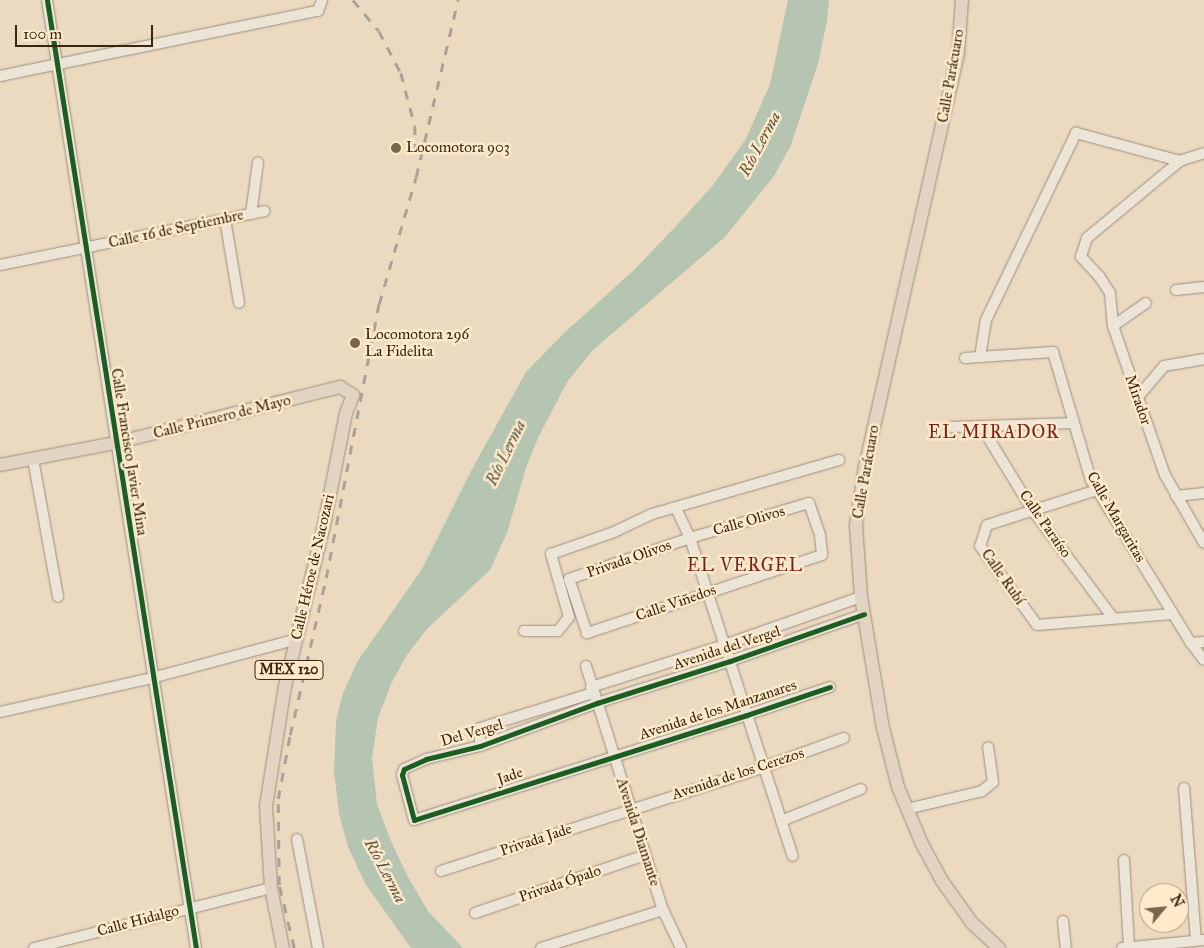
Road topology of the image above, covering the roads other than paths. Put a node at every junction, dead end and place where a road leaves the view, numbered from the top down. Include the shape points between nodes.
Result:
1 (47, 0) edge
2 (962, 0) edge
3 (320, 3) edge
4 (56, 65) junction
5 (0, 76) edge
6 (1204, 153) edge
7 (1180, 161) junction
8 (258, 162) dead end
9 (265, 211) dead end
10 (251, 214) junction
11 (225, 219) junction
12 (85, 248) junction
13 (0, 265) edge
14 (1204, 287) edge
15 (1176, 290) dead end
16 (239, 303) dead end
17 (1146, 303) dead end
18 (1113, 326) junction
19 (980, 357) junction
20 (965, 358) dead end
21 (1204, 359) edge
22 (353, 395) joint
23 (1137, 398) junction
24 (1074, 423) junction
25 (982, 426) junction
26 (952, 427) dead end
27 (115, 443) junction
28 (33, 460) junction
29 (839, 460) dead end
30 (0, 465) edge
31 (1097, 490) junction
32 (1204, 493) edge
33 (1176, 496) junction
34 (676, 508) junction
35 (1033, 511) junction
36 (690, 538) junction
37 (1204, 543) edge
38 (822, 555) joint
39 (707, 592) junction
40 (58, 597) dead end
41 (861, 597) junction
42 (864, 614) junction
43 (1173, 614) junction
44 (1113, 618) junction
45 (524, 631) dead end
46 (587, 633) joint
47 (298, 638) junction
48 (1204, 642) edge
49 (1191, 643) junction
50 (724, 645) junction
51 (1204, 660) edge
52 (730, 661) junction
53 (586, 666) dead end
54 (152, 678) junction
55 (830, 687) dead end
56 (594, 694) junction
57 (0, 712) edge
58 (747, 715) junction
59 (844, 738) dead end
60 (480, 746) junction
61 (988, 746) dead end
62 (614, 756) junction
63 (764, 767) junction
64 (861, 788) dead end
65 (1184, 788) dead end
66 (631, 809) junction
67 (907, 809) junction
68 (414, 820) joint
69 (781, 820) junction
70 (297, 839) dead end
71 (645, 856) junction
72 (793, 856) dead end
73 (1124, 860) dead end
74 (441, 871) dead end
75 (271, 888) junction
76 (189, 908) junction
77 (663, 910) junction
78 (475, 914) dead end
79 (1064, 921) dead end
80 (1200, 940) edge
81 (1129, 947) edge
82 (34, 948) edge
83 (196, 948) edge
84 (283, 948) edge
85 (318, 948) edge
86 (541, 948) edge
87 (681, 948) edge
88 (999, 948) edge
89 (1066, 948) edge
90 (1122, 948) edge

1 - 4 street, Calle Francisco Javier Mina
2 - 41 main road, Calle Parácuaro via 958,54 866,466 856,525
3 - 4 street
4 - 5 street
4 - 12 street, Calle Francisco Javier Mina
6 - 7 street
7 - 18 street, Mirador via 1087,238 1081,257 1110,293
7 - 19 street via 1076,133 986,320
8 - 10 street
9 - 10 street, Calle 16 de Septiembre
10 - 11 street, Calle 16 de Septiembre
11 - 12 street, Calle 16 de Septiembre
11 - 16 street
12 - 13 street, Calle 16 de Septiembre
12 - 27 street, Calle Francisco Javier Mina
14 - 15 street
17 - 18 street
18 - 23 street, Mirador
19 - 20 street
19 - 24 street, Calle Margaritas via 1053,352
21 - 23 street via 1164,366
22 - 27 main road, Calle Primero de Mayo / MEX 120 via 340,387
22 - 47 main road, Calle Héroe de Nacozari / MEX 120 via 346,413
23 - 33 street, Mirador
24 - 25 street
24 - 31 street, Calle Margaritas
25 - 26 street
25 - 35 street, Calle Paraíso
27 - 28 main road, Calle Primero de Mayo / MEX 120
27 - 54 street, Calle Francisco Javier Mina
28 - 30 main road, Calle Primero de Mayo / MEX 120
28 - 40 street
29 - 34 street
31 - 35 street
31 - 43 street, Calle Margaritas
32 - 33 street
33 - 37 street, Mirador
34 - 36 street
34 - 45 street via 652,514 614,532 551,554 569,617 558,631
35 - 44 street, Calle Paraíso
35 - 44 street, Calle Rubí via 987,525 980,546 1037,625
36 - 38 street, Calle Olivos via 809,503 820,535
36 - 39 street
36 - 46 street, Privada Olivos via 569,579
38 - 39 street, Calle Viñedos
39 - 46 street, Calle Viñedos
39 - 50 street
41 - 42 main road, Calle Parácuaro
41 - 50 street, Avenida del Vergel
42 - 52 street, Avenida del Vergel
42 - 67 main road, Calle Parácuaro via 884,728
43 - 44 street
43 - 49 street, Calle Margaritas
47 - 54 street
47 - 75 main road, Calle Héroe de Nacozari / MEX 120 via 285,686 266,806
48 - 49 street
49 - 51 street, Calle Margaritas
50 - 52 street
50 - 56 street, Avenida del Vergel
52 - 56 street, Avenida del Vergel
52 - 58 street
53 - 56 street, Avenida Diamante
54 - 57 street
54 - 76 street, Calle Francisco Javier Mina
55 - 58 street, Avenida de los Manzanares
56 - 60 street, Del Vergel
56 - 60 street, Del Vergel via 480,728
56 - 62 street, Avenida Diamante
58 - 62 street, Avenida de los Manzanares
58 - 63 street
59 - 63 street, Avenida de los Cerezos
60 - 68 street, Del Vergel via 426,759 404,768 402,775
61 - 67 street via 993,782 982,791
62 - 66 street, Avenida Diamante
62 - 68 street, Jade
63 - 66 street, Avenida de los Cerezos
63 - 69 street
64 - 69 street
65 - 80 street
66 - 71 street, Avenida Diamante
66 - 74 street, Privada Jade
67 - 88 main road, Calle Parácuaro via 942,881 972,923
69 - 72 street
70 - 85 street
71 - 77 street, Avenida Diamante
71 - 78 street, Privada Ópalo
73 - 81 street
75 - 76 street, Calle Hidalgo
75 - 84 main road, Calle Héroe de Nacozari / MEX 120
76 - 82 street, Calle Hidalgo
76 - 83 street, Calle Francisco Javier Mina
77 - 86 street
77 - 87 street, Avenida Diamante
79 - 89 street
80 - 81 street
81 - 90 street

